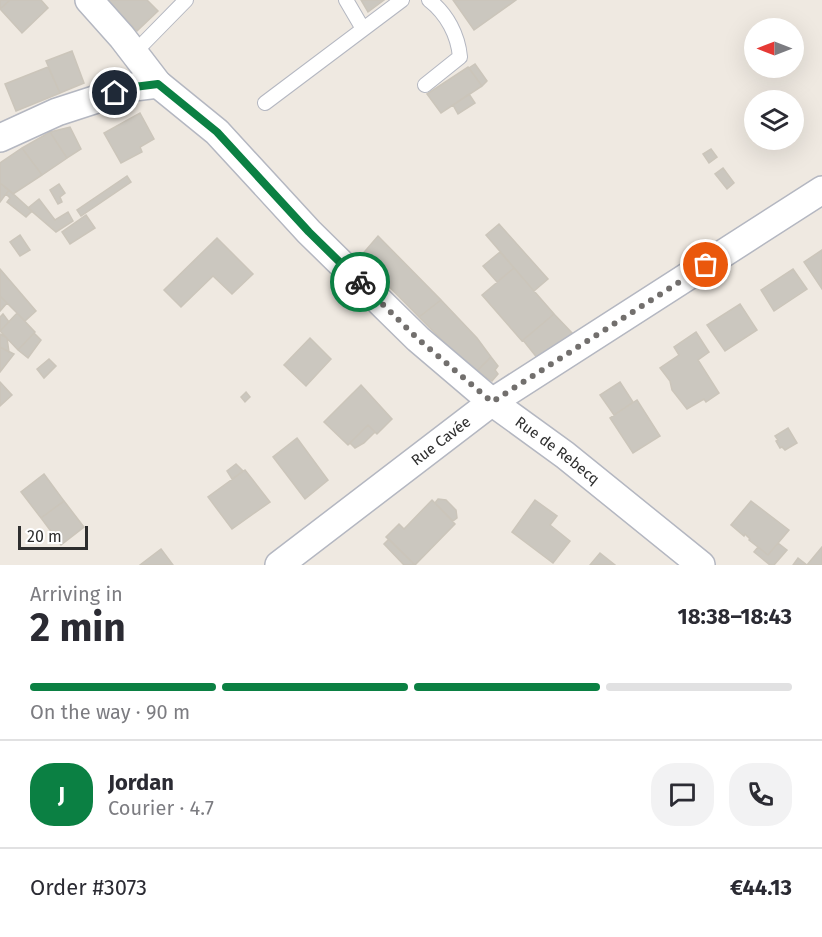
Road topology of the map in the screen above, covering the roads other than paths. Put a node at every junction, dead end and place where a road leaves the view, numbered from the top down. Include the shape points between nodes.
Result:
1 (89, 0) edge
2 (186, 0) edge
3 (346, 0) edge
4 (402, 0) edge
5 (429, 0) edge
6 (363, 29) junction
7 (135, 52) junction
8 (158, 84) junction
9 (425, 85) dead end
10 (265, 103) dead end
11 (0, 138) edge
12 (822, 190) edge
13 (492, 402) junction
14 (279, 565) edge
15 (700, 565) edge

1 - 7 street, Rue de Rebecq
2 - 7 lane
3 - 6 lane
4 - 6 lane
5 - 9 lane via 440,9 459,41 460,57
6 - 10 lane
7 - 8 street, Rue de Rebecq
8 - 11 street via 134,87 57,112
8 - 13 street, Rue de Rebecq via 217,132 309,232 401,323
12 - 13 street, Rue Cavée
13 - 14 street, Rue Cavée
13 - 15 street, Rue de Rebecq via 565,455

